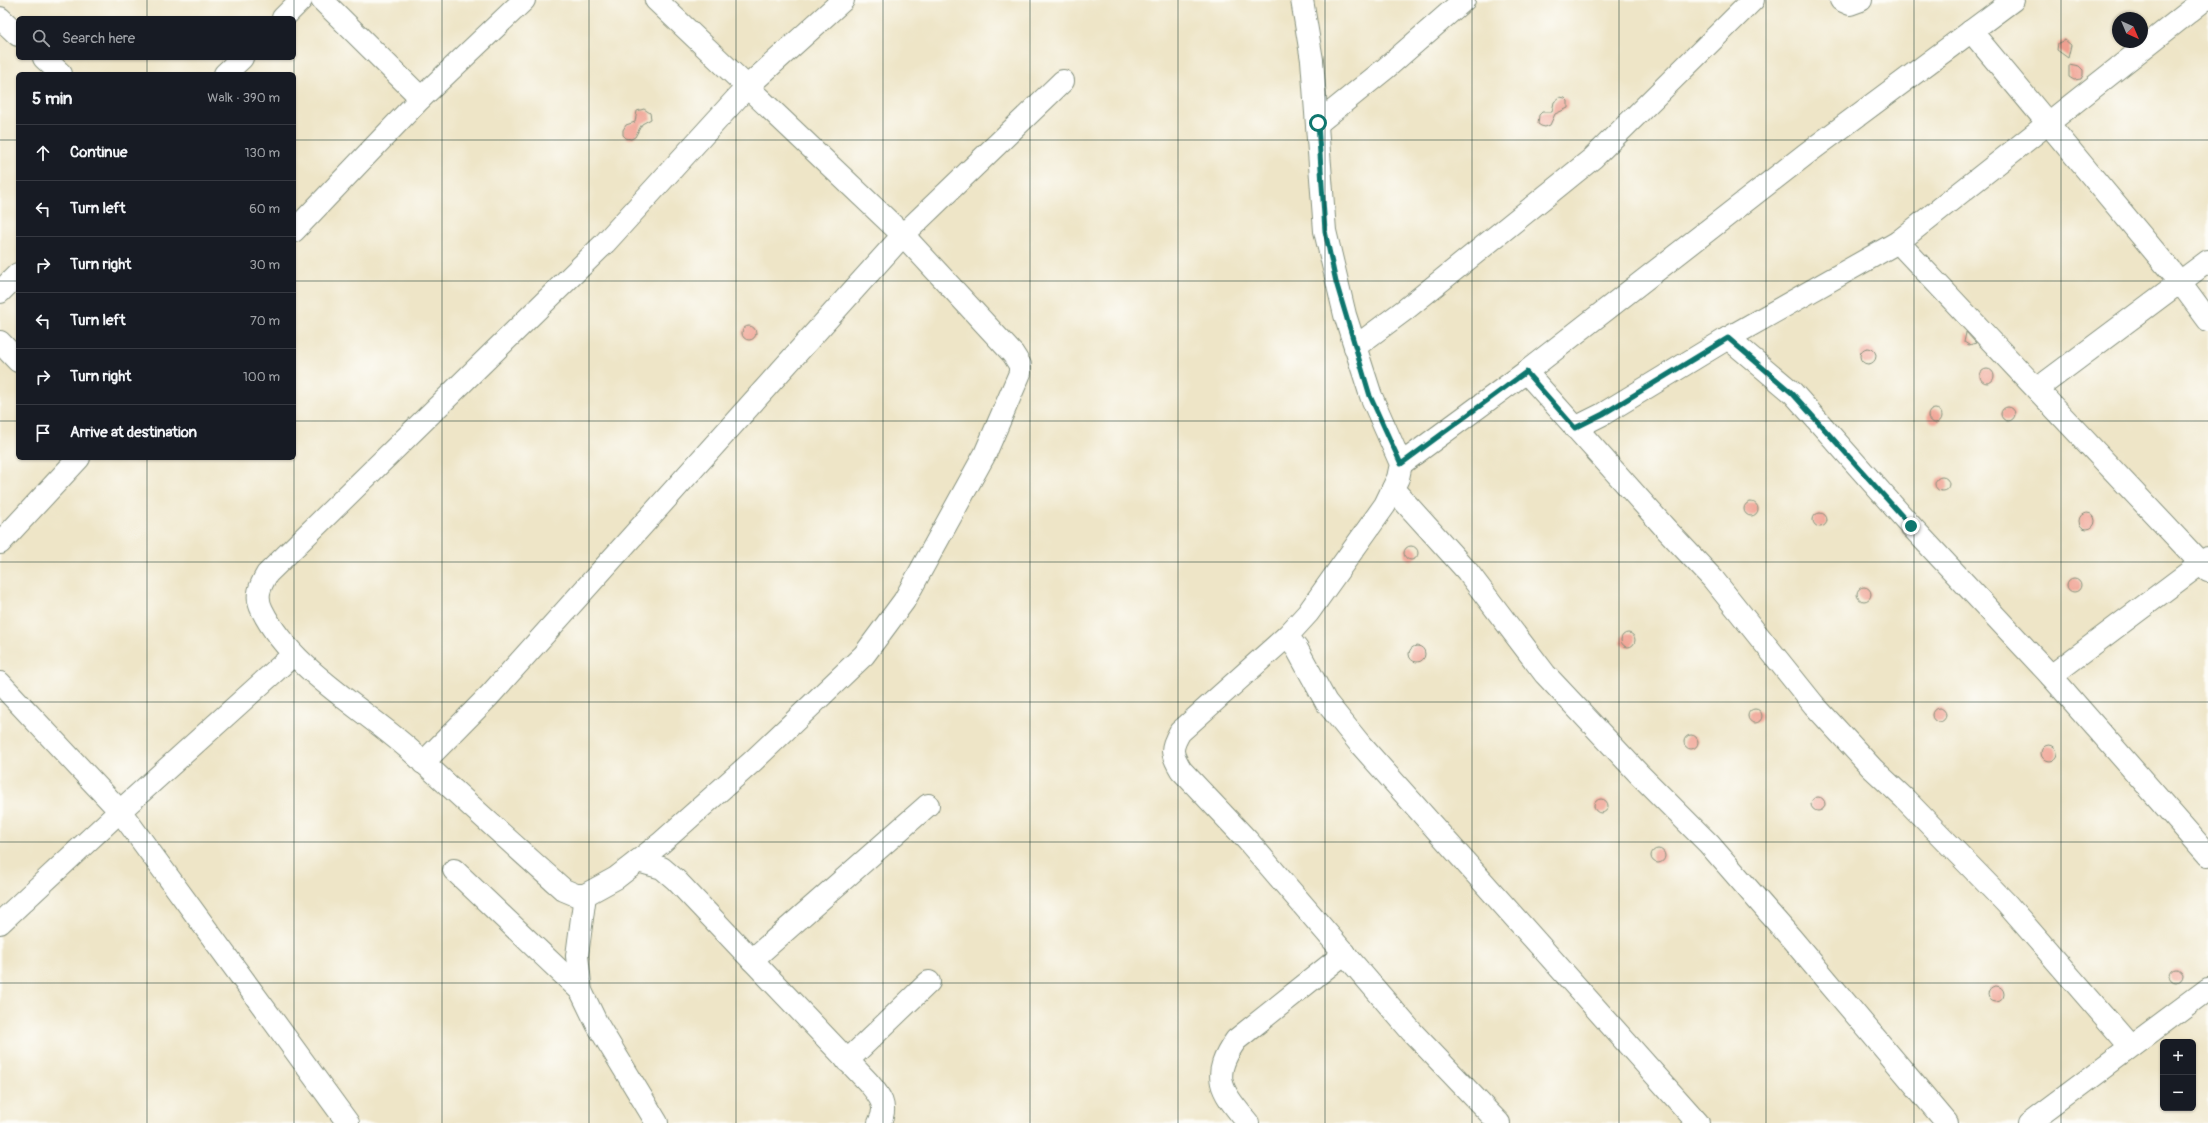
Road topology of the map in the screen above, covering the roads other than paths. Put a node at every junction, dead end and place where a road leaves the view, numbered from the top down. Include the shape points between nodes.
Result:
1 (301, 0) edge
2 (322, 0) edge
3 (524, 0) edge
4 (656, 0) edge
5 (843, 0) edge
6 (1302, 0) edge
7 (1464, 0) edge
8 (1752, 0) edge
9 (1841, 0) edge
10 (1861, 0) edge
11 (2013, 0) edge
12 (2204, 0) edge
13 (285, 16) edge
14 (0, 18) edge
15 (1971, 31) junction
16 (16, 32) edge
17 (46, 60) edge
18 (240, 60) edge
19 (59, 72) edge
20 (227, 72) edge
21 (1063, 81) dead end
22 (747, 87) junction
23 (421, 98) junction
24 (2048, 122) junction
25 (1318, 123) junction
26 (296, 230) edge
27 (903, 235) junction
28 (1898, 242) junction
29 (2208, 261) edge
30 (16, 276) edge
31 (2180, 282) junction
32 (0, 292) edge
33 (2208, 320) edge
34 (1728, 338) junction
35 (0, 342) edge
36 (1356, 347) junction
37 (16, 359) edge
38 (1526, 372) junction
39 (2037, 389) junction
40 (1575, 428) junction
41 (77, 460) edge
42 (1401, 464) junction
43 (1393, 489) junction
44 (0, 543) edge
45 (2206, 564) edge
46 (1287, 636) junction
47 (293, 655) junction
48 (2051, 676) junction
49 (0, 683) edge
50 (423, 763) junction
51 (928, 805) dead end
52 (120, 811) junction
53 (2208, 855) edge
54 (638, 861) junction
55 (454, 870) dead end
56 (585, 895) junction
57 (0, 923) edge
58 (1345, 953) junction
59 (752, 960) junction
60 (929, 982) dead end
61 (2208, 989) edge
62 (581, 991) junction
63 (2130, 1046) junction
64 (847, 1061) junction
65 (348, 1123) edge
66 (657, 1123) edge
67 (879, 1123) edge
68 (1248, 1123) edge
69 (1499, 1123) edge
70 (1698, 1123) edge
71 (1947, 1123) edge
72 (2029, 1123) edge

1 - 13 street
2 - 23 street
3 - 23 street
4 - 22 street
5 - 22 street
6 - 25 street via 1312,60
7 - 25 street
8 - 36 street via 1593,158
9 - 10 street via 1850,4
11 - 15 street
12 - 24 street
14 - 16 street
15 - 24 street
15 - 38 street via 1806,154
17 - 19 street
18 - 20 street
21 - 27 street
22 - 27 street
22 - 47 street via 605,243 267,574 258,589 262,610
23 - 26 street
24 - 28 street
24 - 31 street
25 - 36 street via 1325,231 1336,282
27 - 50 street via 490,696
27 - 54 street via 1014,354 1020,365 1018,382 985,454 904,601 882,633 864,655 753,761 662,843
28 - 34 street
28 - 39 street
29 - 31 street
30 - 32 street
31 - 33 street
31 - 39 street
34 - 40 street via 1608,411
34 - 48 street via 1792,393 1911,526
35 - 37 street
36 - 42 street via 1370,396
38 - 40 street
38 - 42 street
39 - 45 street
40 - 63 street via 1713,578 1814,705 1872,768 2006,903
41 - 44 street
42 - 43 street
43 - 46 street via 1385,505 1308,613
43 - 71 street via 1467,571 1545,674 1709,844 1792,938
45 - 48 street
46 - 58 street via 1180,732 1172,750 1181,770 1248,841
46 - 70 street via 1326,702 1360,744
47 - 50 street
47 - 52 street
48 - 53 street
49 - 52 street
50 - 56 street via 564,890 576,895
51 - 59 street
52 - 57 street
52 - 65 street
54 - 56 street via 616,878
54 - 59 street via 662,868
55 - 62 street
56 - 62 street via 577,956
58 - 68 street via 1236,1040 1224,1056 1220,1070 1222,1085 1227,1097
58 - 69 street via 1412,1032
59 - 64 street
60 - 64 street
61 - 63 street
62 - 66 street
63 - 72 street
64 - 67 street via 878,1094 884,1110

